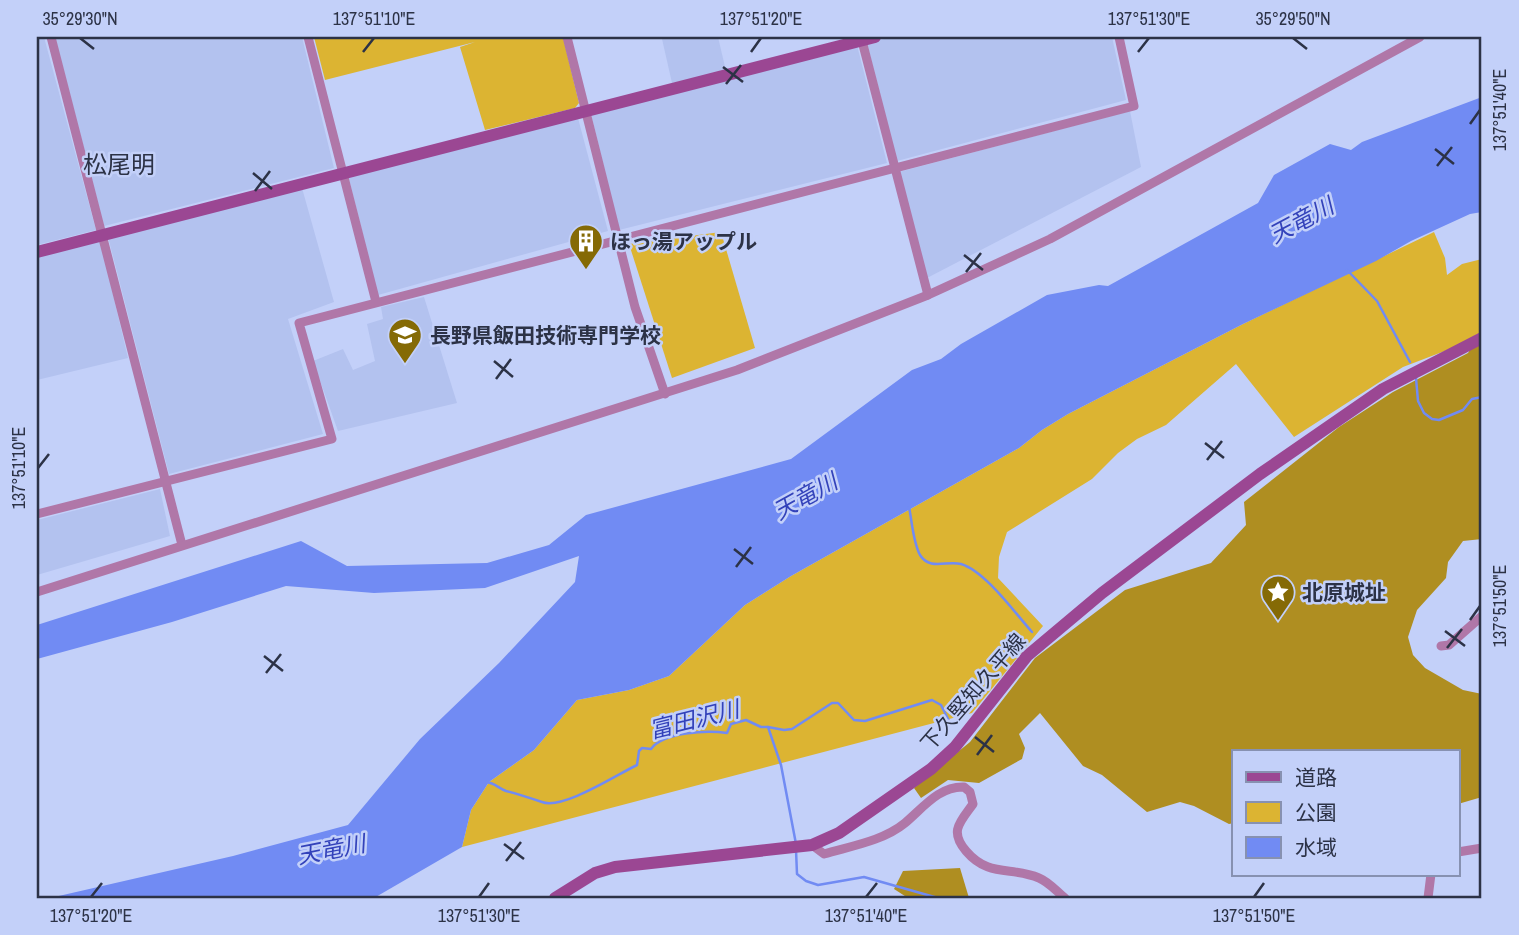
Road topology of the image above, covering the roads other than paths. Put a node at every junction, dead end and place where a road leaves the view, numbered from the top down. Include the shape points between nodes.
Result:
1 (51, 37) edge
2 (308, 37) edge
3 (567, 37) edge
4 (1119, 37) edge
5 (1420, 37) edge
6 (866, 38) edge
7 (586, 110) junction
8 (895, 170) junction
9 (342, 173) junction
10 (103, 235) junction
11 (618, 239) junction
12 (37, 252) edge
13 (928, 295) junction
14 (376, 302) junction
15 (1482, 338) edge
16 (665, 394) junction
17 (165, 482) junction
18 (37, 514) edge
19 (182, 545) junction
20 (37, 592) edge
21 (1482, 616) edge
22 (1441, 646) dead end
23 (808, 845) junction
24 (1482, 848) edge
25 (1460, 852) edge
26 (1431, 876) edge
27 (555, 898) edge
28 (1065, 898) edge
29 (1428, 898) edge

1 - 10 street
2 - 9 street
3 - 7 street
4 - 8 street via 1134,106
5 - 13 street via 1084,221
6 - 7 main road
6 - 8 street
7 - 9 main road
7 - 11 street
8 - 11 street
8 - 13 street
9 - 10 main road
9 - 14 street
10 - 12 main road
10 - 17 street
11 - 14 street
11 - 16 street
13 - 16 street
14 - 17 street via 299,323 331,439
15 - 23 main road, 下久堅知久平線 via 1362,402 1113,584 1027,656 955,747 931,769 839,833
16 - 19 street
17 - 18 street
17 - 19 street
19 - 20 street
21 - 22 street via 1449,645
23 - 27 main road, 下久堅知久平線 via 615,867 595,873
23 - 28 street via 824,855 885,835 946,789 964,787 973,804 956,833 967,853 981,866 1042,879
24 - 25 street
26 - 29 street

